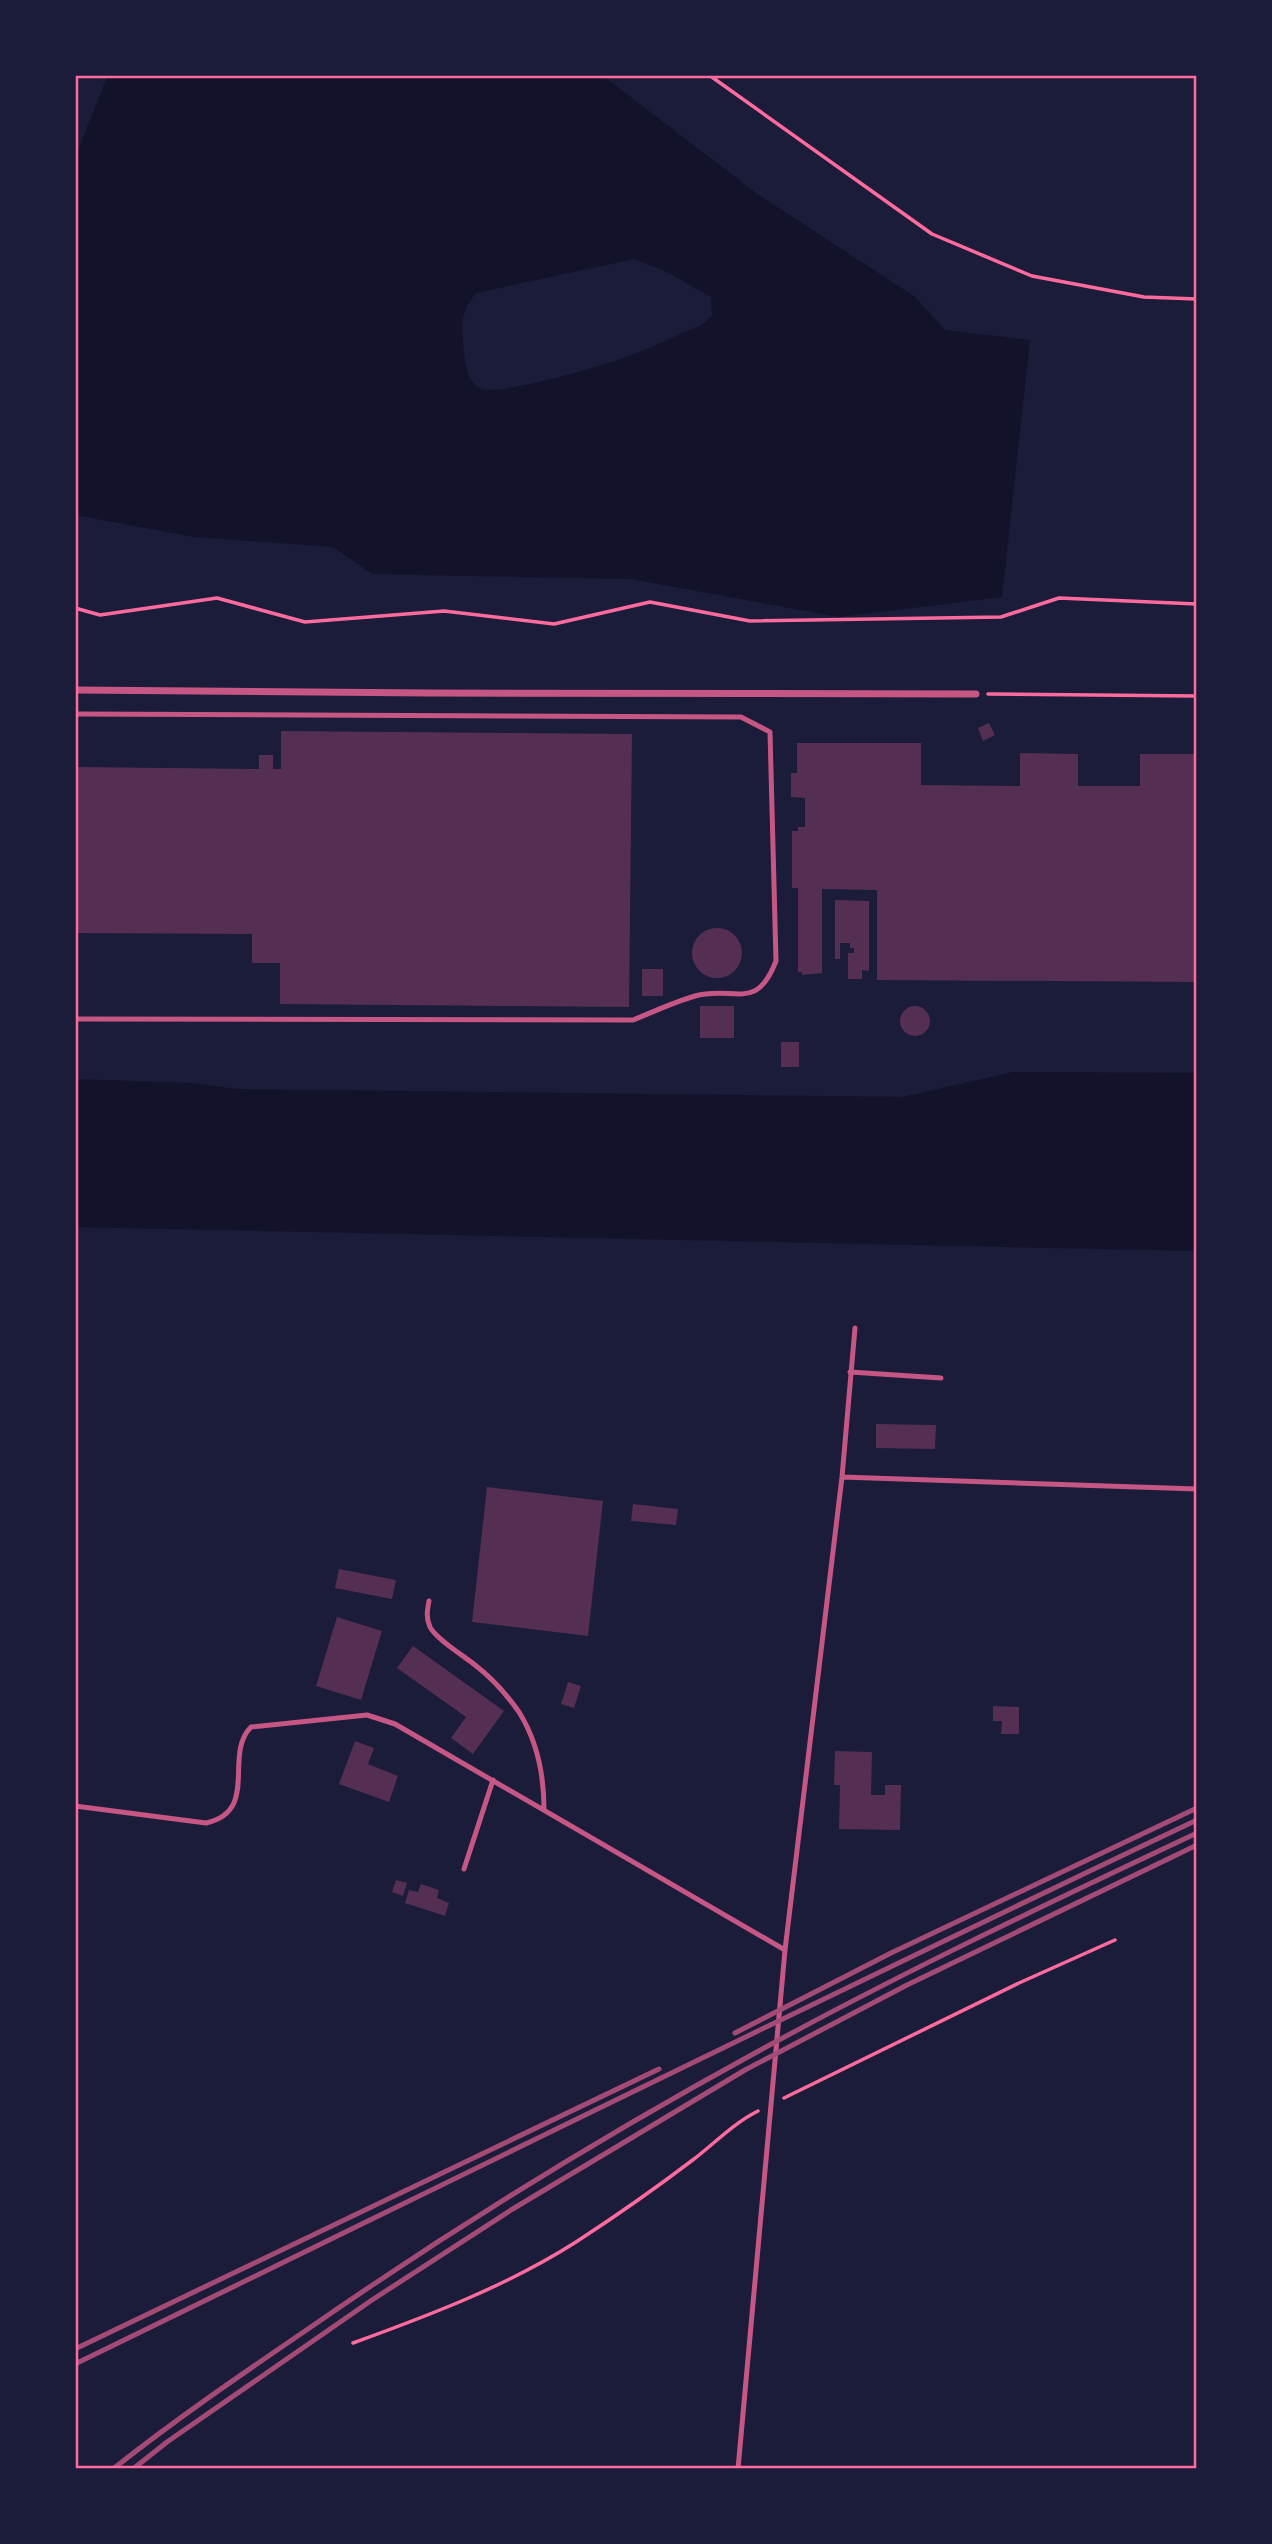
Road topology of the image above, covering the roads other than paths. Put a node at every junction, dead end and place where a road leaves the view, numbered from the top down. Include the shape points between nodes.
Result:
1 (75, 690) edge
2 (976, 694) road end
3 (75, 714) edge
4 (75, 1019) edge
5 (855, 1328) dead end
6 (850, 1372) junction
7 (941, 1378) dead end
8 (842, 1477) junction
9 (1197, 1489) edge
10 (429, 1601) dead end
11 (494, 1780) junction
12 (75, 1806) edge
13 (544, 1809) junction
14 (464, 1869) dead end
15 (785, 1950) junction
16 (738, 2469) edge

1 - 2 street
3 - 4 lane via 741,717 771,732 776,961 758,990 697,995 633,1020
5 - 6 lane
6 - 7 lane
6 - 8 lane
8 - 9 lane
8 - 15 lane
10 - 13 lane via 431,1630 478,1667 519,1712 535,1744
11 - 12 lane via 395,1724 367,1715 251,1727 241,1744 236,1798 220,1820 206,1823
11 - 13 lane
11 - 14 lane
13 - 15 lane
15 - 16 lane

